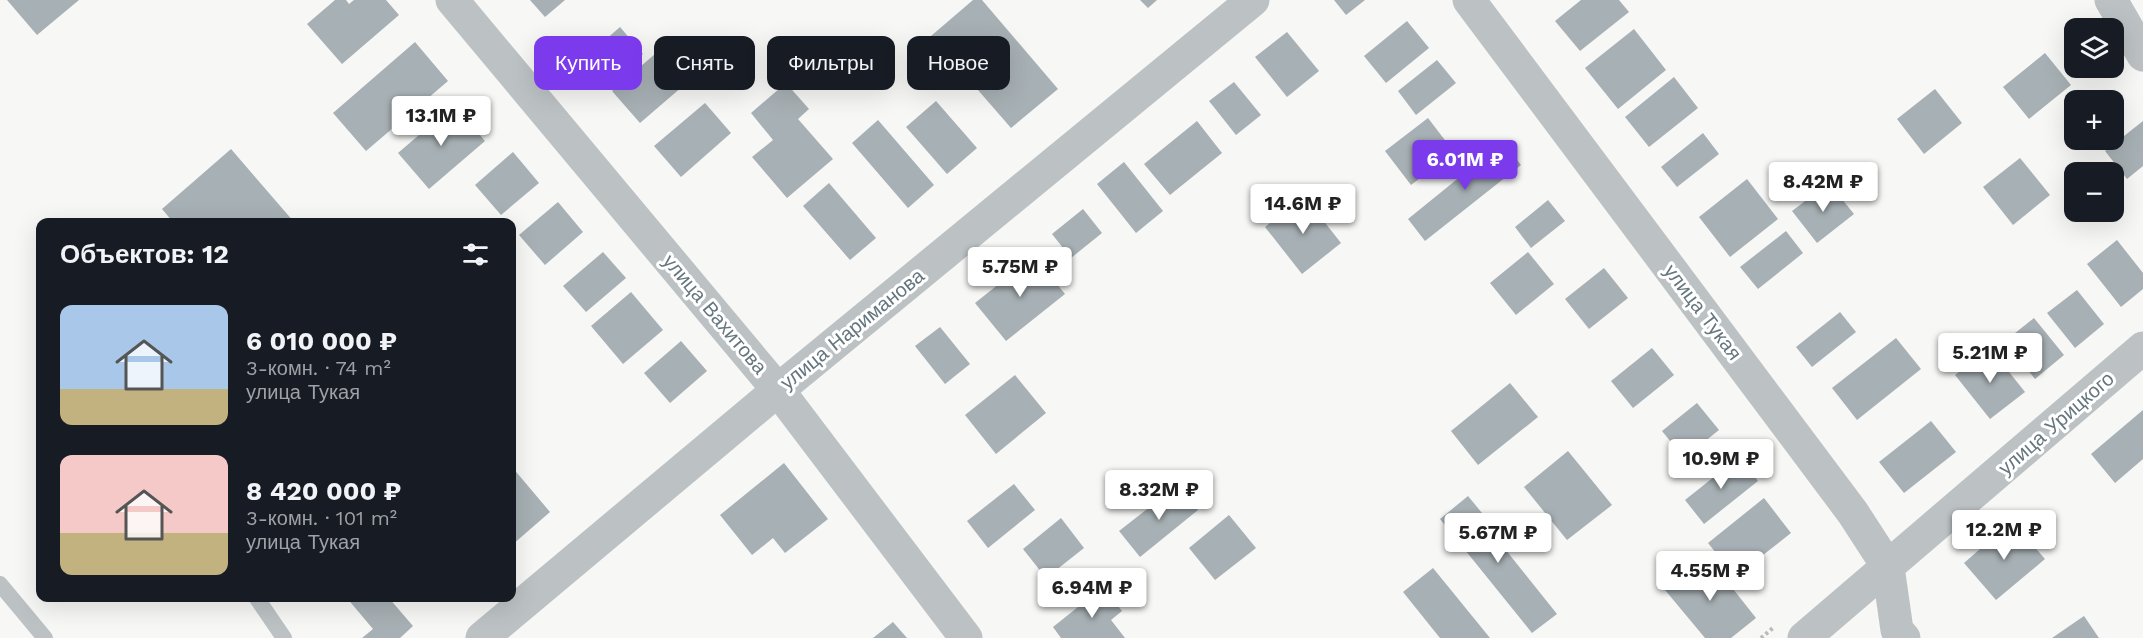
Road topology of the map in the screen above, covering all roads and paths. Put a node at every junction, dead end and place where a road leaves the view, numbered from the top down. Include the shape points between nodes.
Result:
1 (452, 0) edge
2 (1253, 0) edge
3 (1469, 0) edge
4 (2111, 0) edge
5 (2143, 54) edge
6 (2143, 348) edge
7 (778, 390) junction
8 (1888, 567) junction
9 (0, 584) edge
10 (259, 602) edge
11 (45, 638) edge
12 (284, 638) edge
13 (482, 638) edge
14 (966, 638) edge
15 (1804, 638) edge
16 (1904, 638) edge

1 - 7 street, улица Вахитова
2 - 7 street, улица Нариманова
3 - 8 street, улица Тукая via 1846,503
4 - 5 street
6 - 8 street, улица Урицкого
7 - 13 street, улица Нариманова
7 - 14 street, улица Вахитова
8 - 15 street, улица Урицкого
8 - 16 street, улица Тукая via 1898,630
9 - 11 lane
10 - 12 lane

